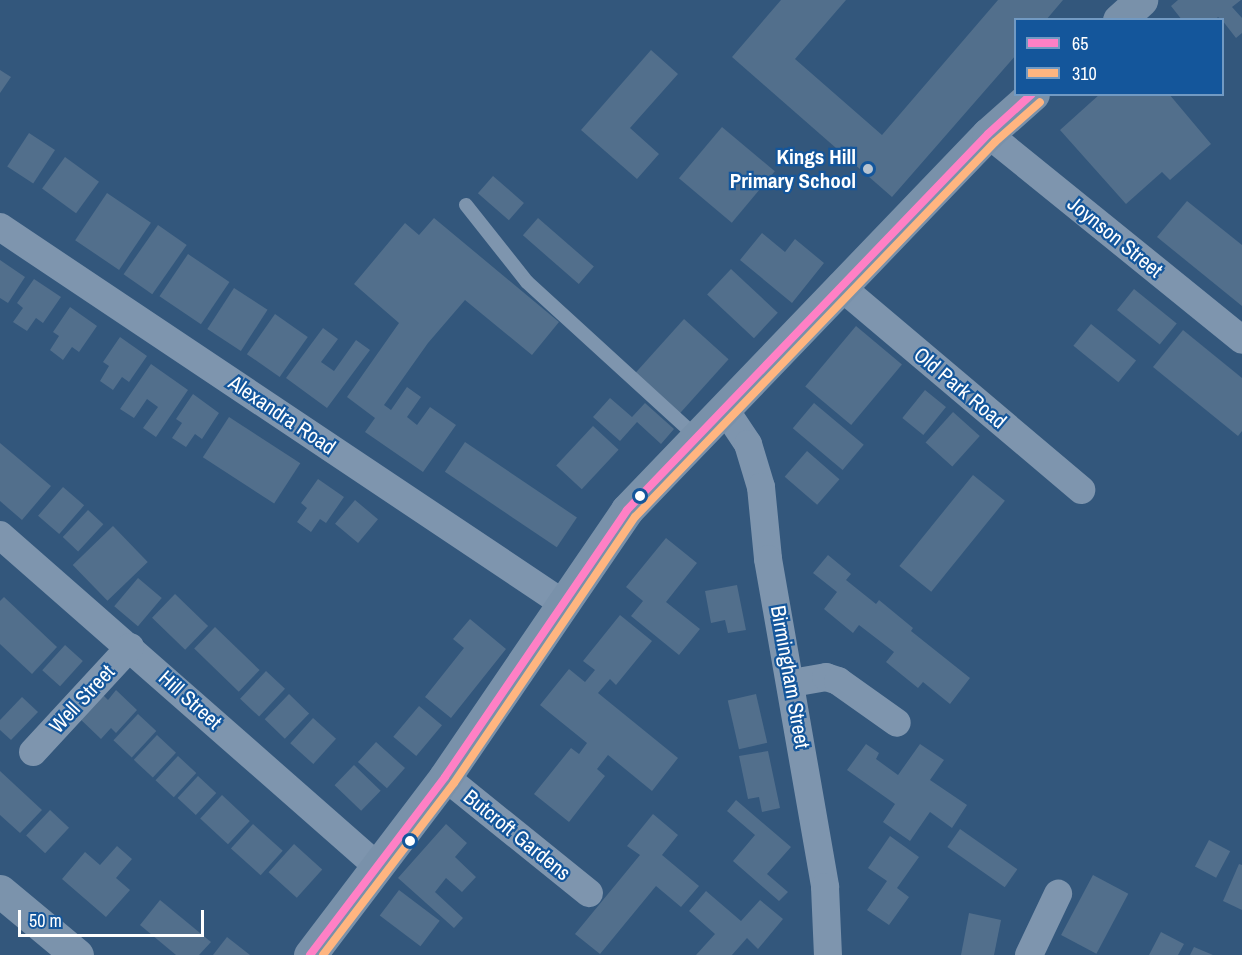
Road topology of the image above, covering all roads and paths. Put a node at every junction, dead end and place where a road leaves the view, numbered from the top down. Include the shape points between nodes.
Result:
1 (1141, 0) edge
2 (1121, 18) edge
3 (1031, 96) edge
4 (988, 134) junction
5 (466, 205) dead end
6 (0, 227) edge
7 (840, 286) junction
8 (1242, 340) edge
9 (724, 408) junction
10 (698, 438) junction
11 (1080, 490) dead end
12 (0, 535) edge
13 (564, 604) junction
14 (130, 646) junction
15 (792, 683) junction
16 (897, 723) dead end
17 (33, 752) dead end
18 (445, 777) junction
19 (377, 866) junction
20 (0, 891) edge
21 (589, 893) dead end
22 (1058, 894) dead end
23 (76, 955) edge
24 (310, 955) edge
25 (828, 955) edge
26 (1029, 955) edge

1 - 2 street
3 - 4 street
4 - 7 street
4 - 8 street, Joynson Street
5 - 10 lane via 527,282
6 - 13 street, Alexandra Road
7 - 9 street
7 - 11 street, Old Park Road
9 - 10 street
9 - 15 street, Birmingham Street via 756,463 768,558
10 - 13 street via 627,510
12 - 14 street, Hill Street
13 - 18 street
14 - 17 street, Well Street
14 - 19 street, Hill Street
15 - 16 street via 832,679
15 - 25 street, Birmingham Street via 825,888
18 - 19 street
18 - 21 street, Butcroft Gardens
19 - 24 street
20 - 23 main road
22 - 26 street

